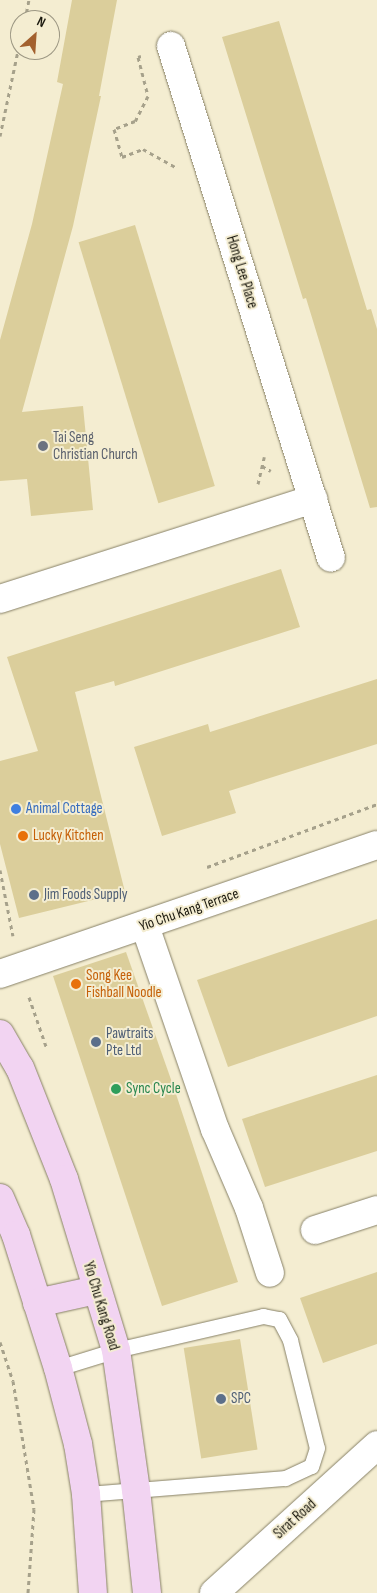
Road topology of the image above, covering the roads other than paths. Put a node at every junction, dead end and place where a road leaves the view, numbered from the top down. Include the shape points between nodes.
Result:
1 (171, 46) road end
2 (313, 499) junction
3 (332, 558) dead end
4 (0, 598) edge
5 (377, 845) edge
6 (145, 926) junction
7 (0, 974) edge
8 (0, 1018) edge
9 (0, 1034) edge
10 (20, 1068) junction
11 (0, 1198) edge
12 (377, 1210) edge
13 (315, 1230) dead end
14 (270, 1273) dead end
15 (96, 1290) junction
16 (37, 1303) junction
17 (116, 1350) junction
18 (58, 1368) junction
19 (377, 1445) edge
20 (136, 1490) junction
21 (86, 1494) junction
22 (94, 1593) edge
23 (147, 1593) edge
24 (214, 1593) edge

1 - 2 street, Hong Lee Place
2 - 3 street, Hong Lee Place
2 - 4 street
5 - 6 street, Yio Chu Kang Terrace
6 - 7 street, Yio Chu Kang Terrace
6 - 14 street via 215,1129 249,1208
8 - 10 main road
9 - 10 main road, Yio Chu Kang Road
10 - 15 main road, Yio Chu Kang Road via 64,1180
11 - 16 main road via 16,1235
12 - 13 street
15 - 16 main road
15 - 17 main road, Yio Chu Kang Road
16 - 18 main road
17 - 18 lane
17 - 20 main road, Yio Chu Kang Road
17 - 20 lane via 263,1316 280,1319 290,1340 317,1448 311,1466 286,1478
18 - 21 main road via 78,1444
19 - 24 street, Sirat Road
20 - 21 lane
20 - 23 main road, Yio Chu Kang Road
21 - 22 main road

